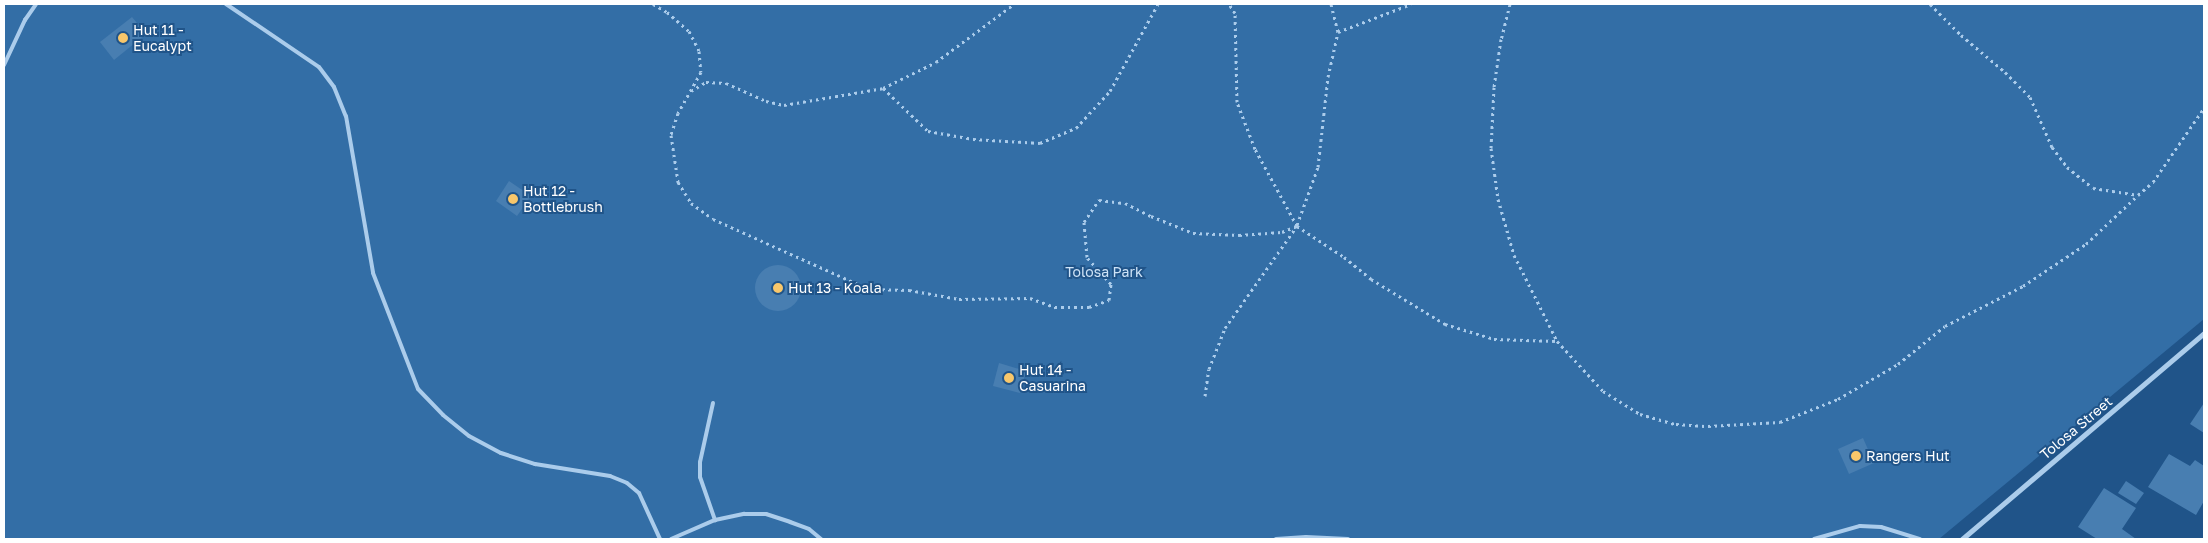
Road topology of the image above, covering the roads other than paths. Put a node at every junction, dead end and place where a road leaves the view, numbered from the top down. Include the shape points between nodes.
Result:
1 (36, 4) edge
2 (226, 4) edge
3 (4, 65) edge
4 (2204, 333) edge
5 (713, 402) dead end
6 (715, 520) junction
7 (660, 539) edge
8 (671, 539) edge
9 (821, 539) edge
10 (1276, 539) edge
11 (1348, 539) edge
12 (1814, 539) edge
13 (1920, 539) edge
14 (1962, 539) edge

1 - 3 lane
2 - 7 lane via 319,68 334,86 346,116 373,273 418,389 443,415 470,436 501,453 536,464 610,476 627,483 639,493
4 - 14 street, Tolosa Street
5 - 6 lane via 700,462 700,477
6 - 8 lane
6 - 9 lane via 744,514 766,514 809,529
10 - 11 lane
12 - 13 lane via 1860,526 1881,527

